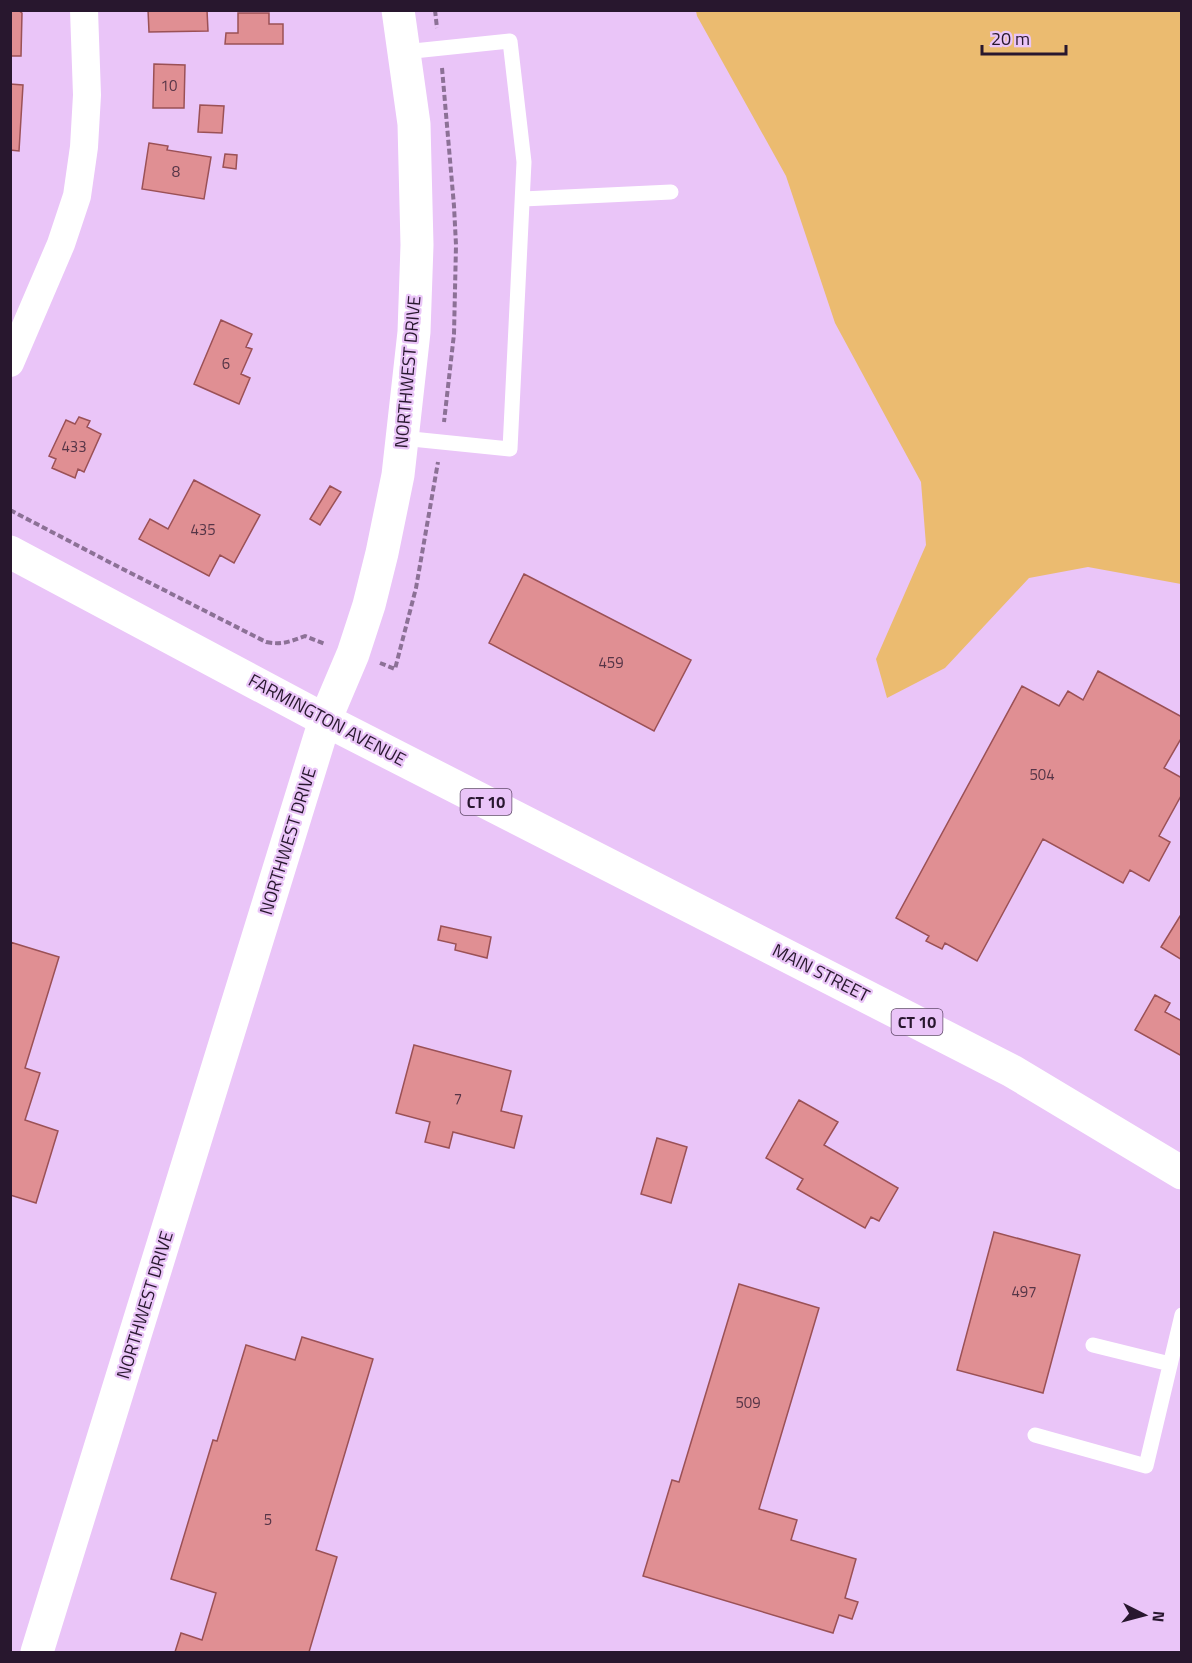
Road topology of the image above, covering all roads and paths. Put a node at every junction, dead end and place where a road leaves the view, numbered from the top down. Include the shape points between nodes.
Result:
1 (84, 10) edge
2 (399, 10) edge
3 (404, 52) junction
4 (671, 192) dead end
5 (523, 199) junction
6 (10, 363) edge
7 (402, 438) junction
8 (10, 510) edge
9 (10, 552) edge
10 (305, 636) dead end
11 (325, 720) junction
12 (646, 883) joint
13 (1182, 1173) edge
14 (1182, 1315) edge
15 (1093, 1345) dead end
16 (1170, 1365) junction
17 (1035, 1435) dead end
18 (37, 1653) edge

1 - 6 street via 87,95 77,196 61,244
2 - 3 main road, NORTHWEST DRIVE
3 - 5 lane via 510,41 524,162
3 - 7 main road, NORTHWEST DRIVE via 414,124 417,245 414,332
4 - 5 lane
5 - 7 lane via 510,449
7 - 11 main road, NORTHWEST DRIVE via 398,475 369,605
8 - 10 path via 266,642 287,643
9 - 11 main road, FARMINGTON AVENUE / CT 10
11 - 12 main road, FARMINGTON AVENUE / CT 10
11 - 18 main road, NORTHWEST DRIVE
12 - 13 main road, MAIN STREET / CT 10 via 1012,1071
14 - 16 lane
15 - 16 lane
16 - 17 lane via 1146,1466

